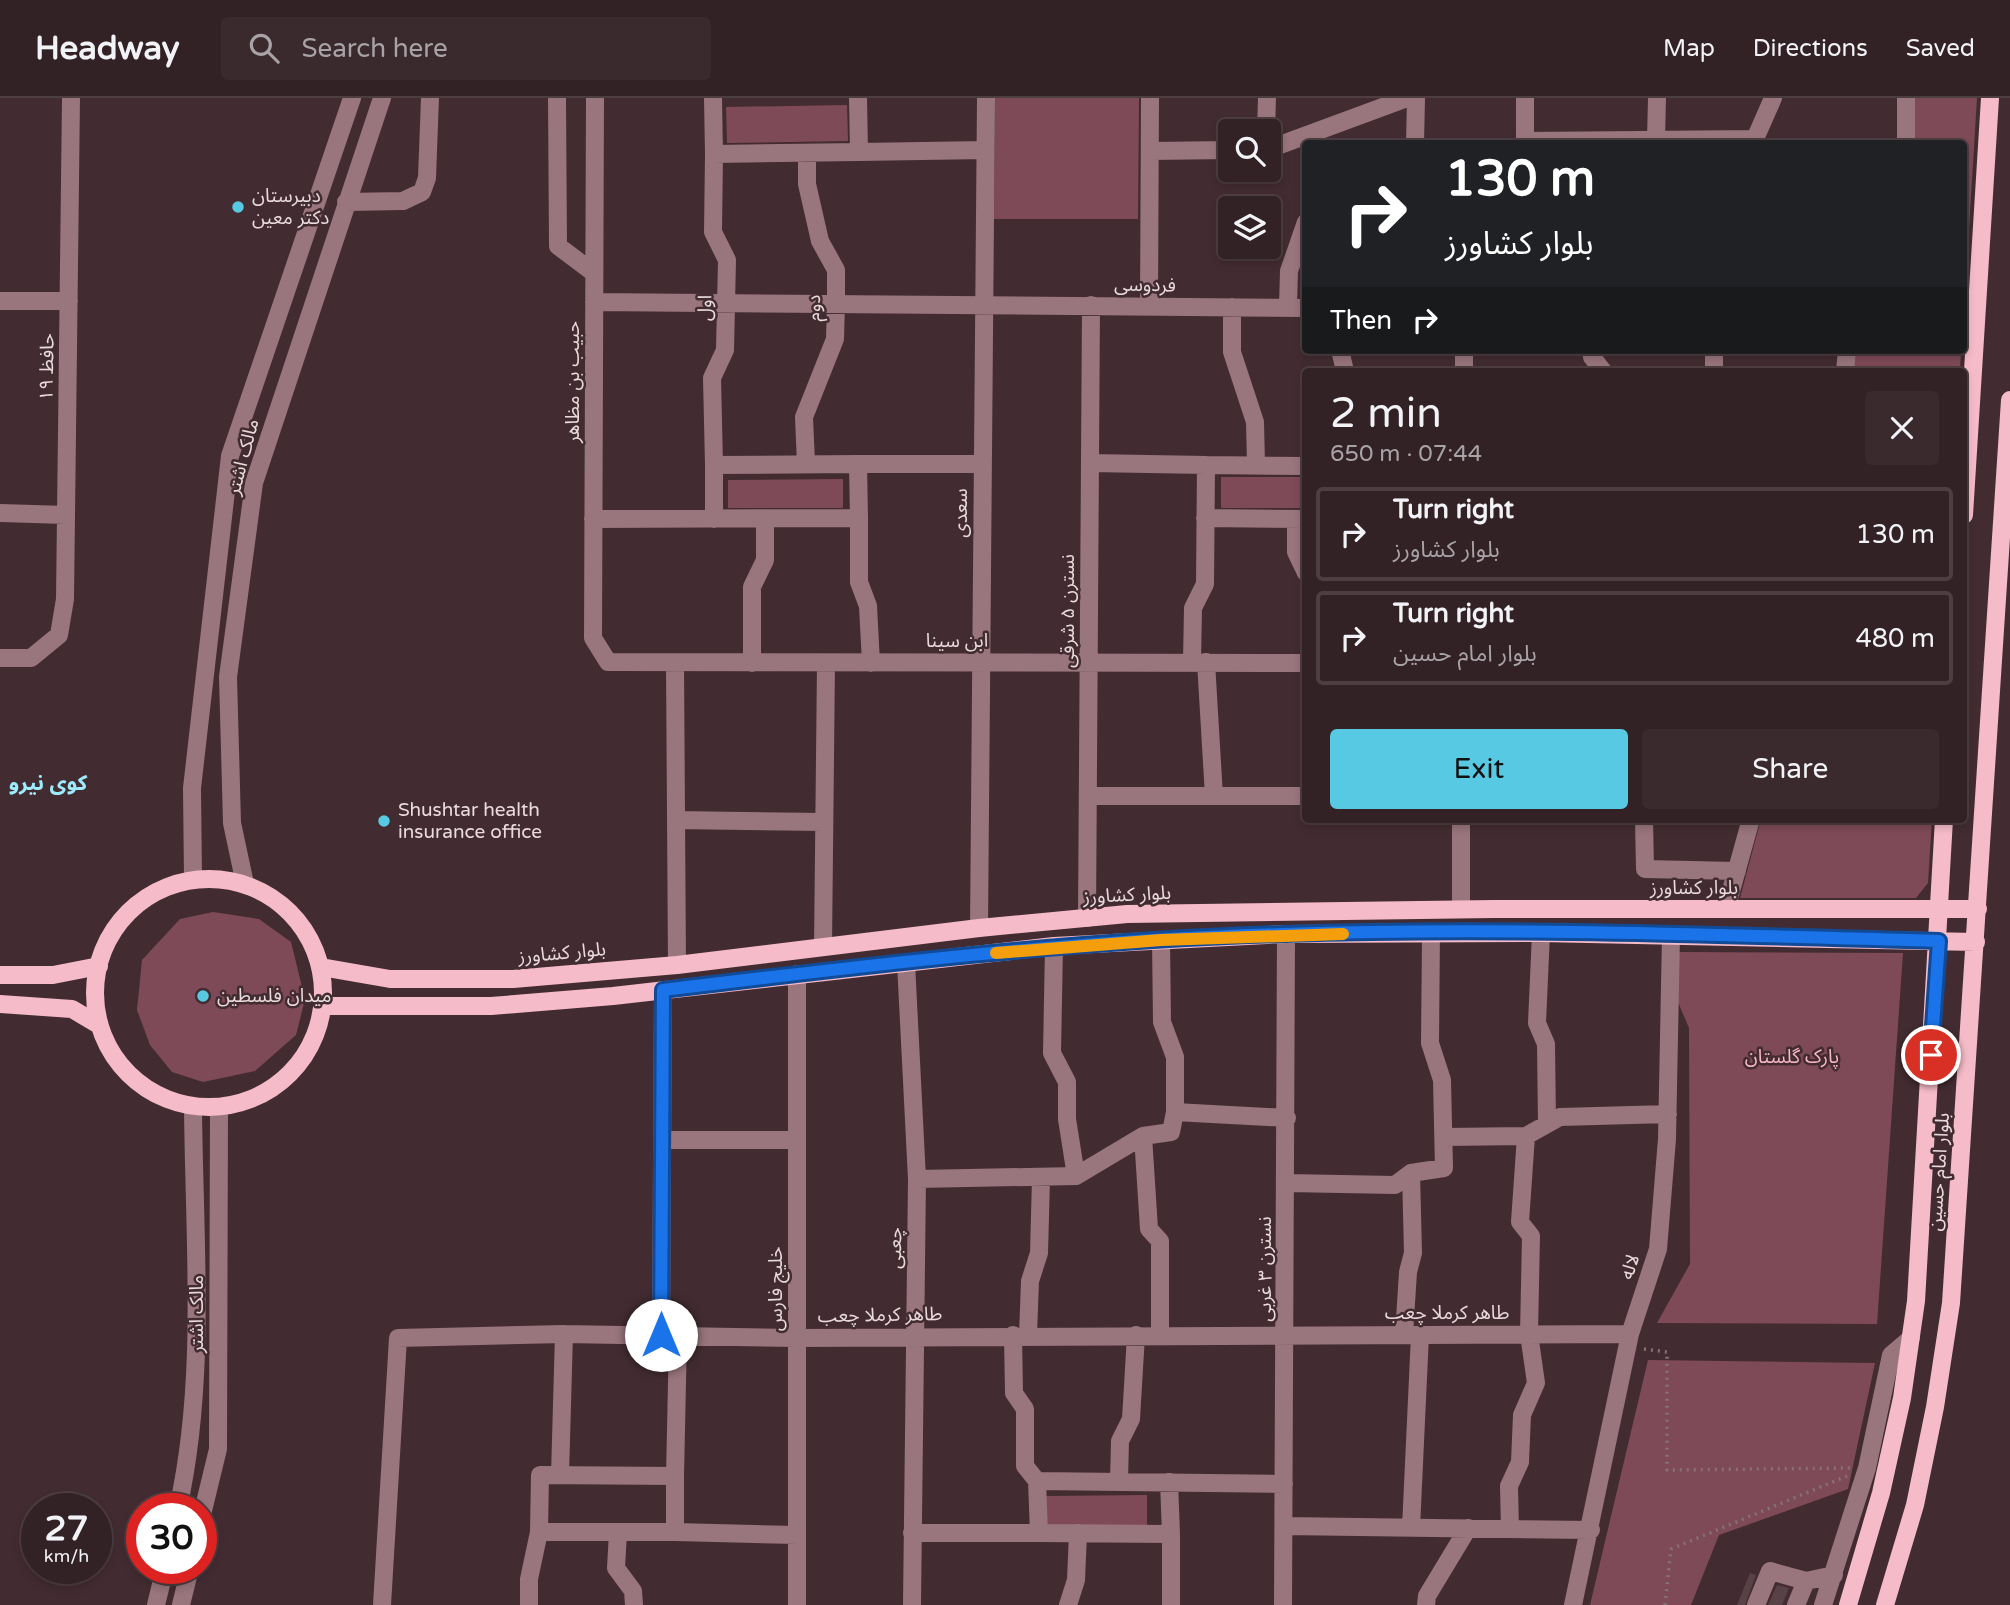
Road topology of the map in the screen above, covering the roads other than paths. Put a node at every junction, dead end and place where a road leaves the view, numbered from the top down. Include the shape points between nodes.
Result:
1 (71, 98) edge
2 (352, 98) edge
3 (382, 98) edge
4 (430, 98) edge
5 (557, 98) edge
6 (595, 98) edge
7 (713, 98) edge
8 (858, 98) edge
9 (986, 98) edge
10 (1150, 98) edge
11 (1267, 98) edge
12 (1407, 98) edge
13 (1416, 98) edge
14 (1525, 98) edge
15 (1657, 98) edge
16 (1773, 98) edge
17 (1906, 98) edge
18 (1990, 98) edge
19 (1359, 107) edge
20 (1266, 119) edge
21 (1318, 137) edge
22 (1415, 140) edge
23 (1525, 140) edge
24 (1656, 140) edge
25 (1730, 140) edge
26 (1906, 140) edge
27 (1302, 141) edge
28 (1281, 146) edge
29 (985, 150) junction
30 (1218, 150) edge
31 (1150, 151) junction
32 (859, 152) junction
33 (807, 153) junction
34 (714, 154) junction
35 (346, 202) junction
36 (1302, 234) edge
37 (594, 273) junction
38 (0, 301) edge
39 (69, 301) junction
40 (594, 302) junction
41 (726, 303) junction
42 (836, 303) junction
43 (984, 303) junction
44 (1091, 305) junction
45 (1149, 306) junction
46 (1232, 307) junction
47 (1297, 308) edge
48 (2010, 400) edge
49 (1090, 463) junction
50 (714, 464) junction
51 (806, 464) junction
52 (859, 464) junction
53 (982, 464) junction
54 (1206, 464) junction
55 (1256, 465) junction
56 (1302, 466) edge
57 (1967, 467) edge
58 (0, 513) edge
59 (66, 515) junction
60 (859, 518) junction
61 (1205, 518) junction
62 (593, 519) junction
63 (715, 519) junction
64 (765, 519) junction
65 (1301, 519) edge
66 (1302, 565) edge
67 (0, 658) edge
68 (608, 662) joint
69 (981, 662) junction
70 (1088, 662) junction
71 (1199, 662) junction
72 (675, 663) junction
73 (752, 663) junction
74 (826, 663) junction
75 (871, 663) junction
76 (1302, 663) edge
77 (1088, 796) junction
78 (1213, 796) junction
79 (1302, 796) edge
80 (676, 820) junction
81 (824, 822) junction
82 (1461, 823) edge
83 (1644, 823) edge
84 (1750, 823) edge
85 (1944, 823) edge
86 (1737, 871) junction
87 (193, 879) junction
88 (245, 884) junction
89 (1939, 908) junction
90 (1461, 909) junction
91 (1726, 909) junction
92 (1978, 909) junction
93 (1087, 918) junction
94 (979, 928) junction
95 (1541, 933) junction
96 (1286, 934) junction
97 (1431, 934) junction
98 (1671, 935) junction
99 (1161, 940) junction
100 (1939, 941) junction
101 (1976, 942) junction
102 (1054, 946) junction
103 (823, 947) junction
104 (906, 963) junction
105 (677, 965) junction
106 (99, 966) junction
107 (321, 967) junction
108 (797, 974) junction
109 (0, 975) edge
110 (663, 990) junction
111 (0, 1004) edge
112 (323, 1006) junction
113 (99, 1026) junction
114 (193, 1107) junction
115 (219, 1108) junction
116 (1175, 1112) junction
117 (1668, 1114) junction
118 (1287, 1118) junction
119 (1547, 1124) junction
120 (1143, 1136) junction
121 (1526, 1136) junction
122 (1445, 1137) junction
123 (662, 1140) junction
124 (797, 1140) junction
125 (1410, 1173) junction
126 (1076, 1176) junction
127 (917, 1179) junction
128 (1041, 1179) junction
129 (1287, 1183) junction
130 (564, 1334) junction
131 (1529, 1334) junction
132 (915, 1335) junction
133 (1020, 1335) junction
134 (1136, 1335) junction
135 (1160, 1335) junction
136 (1286, 1335) junction
137 (1412, 1335) junction
138 (670, 1336) junction
139 (797, 1338) junction
140 (1911, 1338) junction
141 (1629, 1340) junction
142 (560, 1475) junction
143 (675, 1476) junction
144 (1037, 1480) junction
145 (1119, 1481) junction
146 (1170, 1482) junction
147 (1284, 1484) junction
148 (181, 1493) edge
149 (207, 1493) edge
150 (1284, 1526) junction
151 (1411, 1528) junction
152 (1468, 1528) junction
153 (1510, 1529) junction
154 (1591, 1530) junction
155 (539, 1532) junction
156 (618, 1532) junction
157 (674, 1532) junction
158 (912, 1533) junction
159 (1039, 1533) junction
160 (1077, 1533) junction
161 (1171, 1534) junction
162 (797, 1535) junction
163 (1834, 1574) junction
164 (1806, 1581) junction
165 (161, 1584) edge
166 (186, 1584) edge
167 (156, 1605) edge
168 (181, 1605) edge
169 (382, 1605) edge
170 (529, 1605) edge
171 (634, 1605) edge
172 (797, 1605) edge
173 (912, 1605) edge
174 (1068, 1605) edge
175 (1171, 1605) edge
176 (1283, 1605) edge
177 (1426, 1605) edge
178 (1573, 1605) edge
179 (1756, 1605) edge
180 (1797, 1605) edge
181 (1823, 1605) edge
182 (1848, 1605) edge
183 (1885, 1605) edge

1 - 39 street, حافظ ۱۹
2 - 87 street, مالک اشتر via 230,456 192,789
3 - 35 street, مالک اشتر
4 - 35 street via 427,178 422,192 403,201
5 - 37 street via 558,246
6 - 37 street, حبیب بن مظاهر
7 - 34 street, اول
8 - 32 street
9 - 29 street, سعدی
10 - 31 street
11 - 20 street
12 - 19 street
13 - 22 street
14 - 23 street
15 - 24 street
16 - 25 street via 1755,139
17 - 26 street
18 - 57 main road
19 - 21 street
27 - 28 street
29 - 32 street
29 - 43 street, سعدی
30 - 31 street
31 - 45 street
32 - 33 street
33 - 34 street
33 - 42 street, دوم via 807,184 820,242 836,270
34 - 41 street, اول via 713,232 727,260
35 - 88 street, مالک اشتر via 254,483 228,677 232,823
36 - 47 street via 1289,271
37 - 40 street, حبیب بن مظاهر
38 - 39 street
39 - 59 street, حافظ ۱۹
40 - 41 street, فردوسی
40 - 62 street, حبیب بن مظاهر
41 - 42 street, فردوسی
41 - 50 street, اول via 725,350 712,378
42 - 43 street, فردوسی
42 - 51 street, دوم via 835,339 803,417
43 - 44 street, فردوسی
43 - 53 street, سعدی
44 - 45 street, فردوسی
44 - 49 street, نسترن ۵ شرقی
45 - 46 street, فردوسی
46 - 47 street, فردوسی
46 - 55 street via 1232,352 1255,422
48 - 92 main road, بلوار امام حسین
49 - 54 street
49 - 70 street, نسترن ۵ شرقی
50 - 51 street
50 - 63 street, اول
51 - 52 street
52 - 53 street
52 - 60 street
53 - 69 street, سعدی
54 - 55 street
54 - 61 street
55 - 56 street
58 - 59 street
59 - 67 street, حافظ ۱۹ via 65,599 59,635 31,658
60 - 64 street
60 - 75 street via 859,582 869,606
61 - 65 street
61 - 71 street via 1205,584 1193,608
62 - 63 street
62 - 68 street, حبیب بن مظاهر via 593,638
63 - 64 street
64 - 73 street via 765,560 752,587
65 - 66 street via 1296,552
68 - 72 street, ابن سینا
69 - 70 street, ابن سینا
69 - 75 street, ابن سینا
69 - 94 street, سعدی
70 - 71 street, ابن سینا
70 - 77 street, نسترن ۵ شرقی
71 - 76 street, ابن سینا
71 - 78 street
72 - 73 street, ابن سینا
72 - 80 street
73 - 74 street, ابن سینا
74 - 75 street, ابن سینا
74 - 81 street
77 - 78 street
77 - 93 street, نسترن ۵ شرقی
78 - 79 street
80 - 81 street
80 - 105 street
81 - 103 street
82 - 90 street
83 - 86 street via 1646,869
84 - 86 street
85 - 89 main road, بلوار امام حسین
86 - 91 street
87 - 88 main road
87 - 106 main road via 156,891 125,915 103,948
88 - 107 main road via 280,902 306,932
89 - 91 main road, بلوار کشاورز
89 - 92 main road, بلوار کشاورز
89 - 100 main road, بلوار امام حسین
90 - 91 main road, بلوار کشاورز
90 - 93 main road, بلوار کشاورز
92 - 101 main road, بلوار امام حسین
93 - 94 main road, بلوار کشاورز
94 - 103 main road, بلوار کشاورز
95 - 97 main road
95 - 98 main road
95 - 119 street via 1537,1023 1546,1044
96 - 97 main road
96 - 99 main road
96 - 118 street, نسترن ۳ غربی
97 - 122 street via 1430,1043 1442,1080
98 - 100 main road
98 - 117 street, لاله
99 - 102 main road
99 - 116 street via 1161,1022 1175,1057
100 - 101 main road
100 - 140 main road, بلوار امام حسین
101 - 183 main road, بلوار امام حسین via 1951,1303 1914,1505
102 - 104 main road
102 - 126 street via 1052,1053 1067,1082 1067,1119
103 - 105 main road, بلوار کشاورز
104 - 108 main road
104 - 127 street, چعبی
105 - 107 main road, بلوار کشاورز via 513,979 390,979
106 - 109 main road via 53,975
106 - 113 main road via 94,986
107 - 112 main road
108 - 110 main road
108 - 124 street, خلیج فارس
110 - 112 main road via 491,1006
110 - 123 street
111 - 113 main road via 72,1009
112 - 115 main road via 312,1044 289,1076 257,1098
113 - 114 main road via 113,1055 134,1080 161,1098
114 - 115 main road
114 - 148 street, مالک اشتر via 195,1342 190,1452
115 - 149 street, مالک اشتر via 218,1449
116 - 118 street
116 - 120 street via 1171,1132
117 - 119 street via 1560,1117
117 - 141 street, لاله via 1658,1249
118 - 129 street, نسترن ۳ غربی
119 - 121 street
120 - 126 street
120 - 135 street via 1149,1229 1160,1241
121 - 122 street
121 - 131 street via 1520,1222 1531,1236
122 - 125 street via 1444,1168
123 - 124 street
123 - 138 street
124 - 139 street, خلیج فارس
125 - 129 street via 1395,1185
125 - 137 street
126 - 128 street
127 - 128 street
127 - 132 street, چعبی
128 - 133 street via 1039,1253
129 - 136 street, نسترن ۳ غربی
130 - 138 street, طاهر کرملا چعب
130 - 142 street
130 - 169 street, طاهر کرملا چعب via 398,1338
131 - 137 street, طاهر کرملا چعب
131 - 141 street, طاهر کرملا چعب
131 - 153 street via 1536,1383 1522,1415 1520,1462 1509,1486
132 - 133 street, طاهر کرملا چعب
132 - 139 street, طاهر کرملا چعب
132 - 158 street, چعبی
133 - 134 street, طاهر کرملا چعب
133 - 144 street via 1014,1393 1025,1409 1025,1466
134 - 135 street, طاهر کرملا چعب
134 - 145 street via 1131,1419 1120,1441
135 - 136 street, طاهر کرملا چعب
136 - 137 street, طاهر کرملا چعب
136 - 147 street, نسترن ۳ غربی
137 - 151 street
138 - 139 street, طاهر کرملا چعب
138 - 143 street
139 - 162 street, خلیج فارس
140 - 163 street via 1891,1355 1867,1468
140 - 182 main road, بلوار امام حسین via 1881,1493
141 - 154 street, لاله
142 - 143 street
142 - 155 street via 540,1475
143 - 157 street
144 - 145 street
144 - 159 street
145 - 146 street
146 - 147 street
146 - 161 street
147 - 150 street, نسترن ۳ غربی
150 - 151 street
150 - 176 street, نسترن ۳ غربی
151 - 152 street
152 - 153 street
152 - 177 street
153 - 154 street
154 - 178 street, لاله
155 - 156 street
155 - 170 street via 529,1578
156 - 157 street
156 - 171 street via 616,1568 634,1591
157 - 162 street
158 - 159 street
158 - 173 street, چعبی
159 - 160 street
160 - 161 street
160 - 174 street via 1076,1580
161 - 175 street
162 - 172 street, خلیج فارس
163 - 164 street
163 - 181 street
164 - 179 street via 1770,1571
164 - 180 street
165 - 167 street
166 - 168 street

